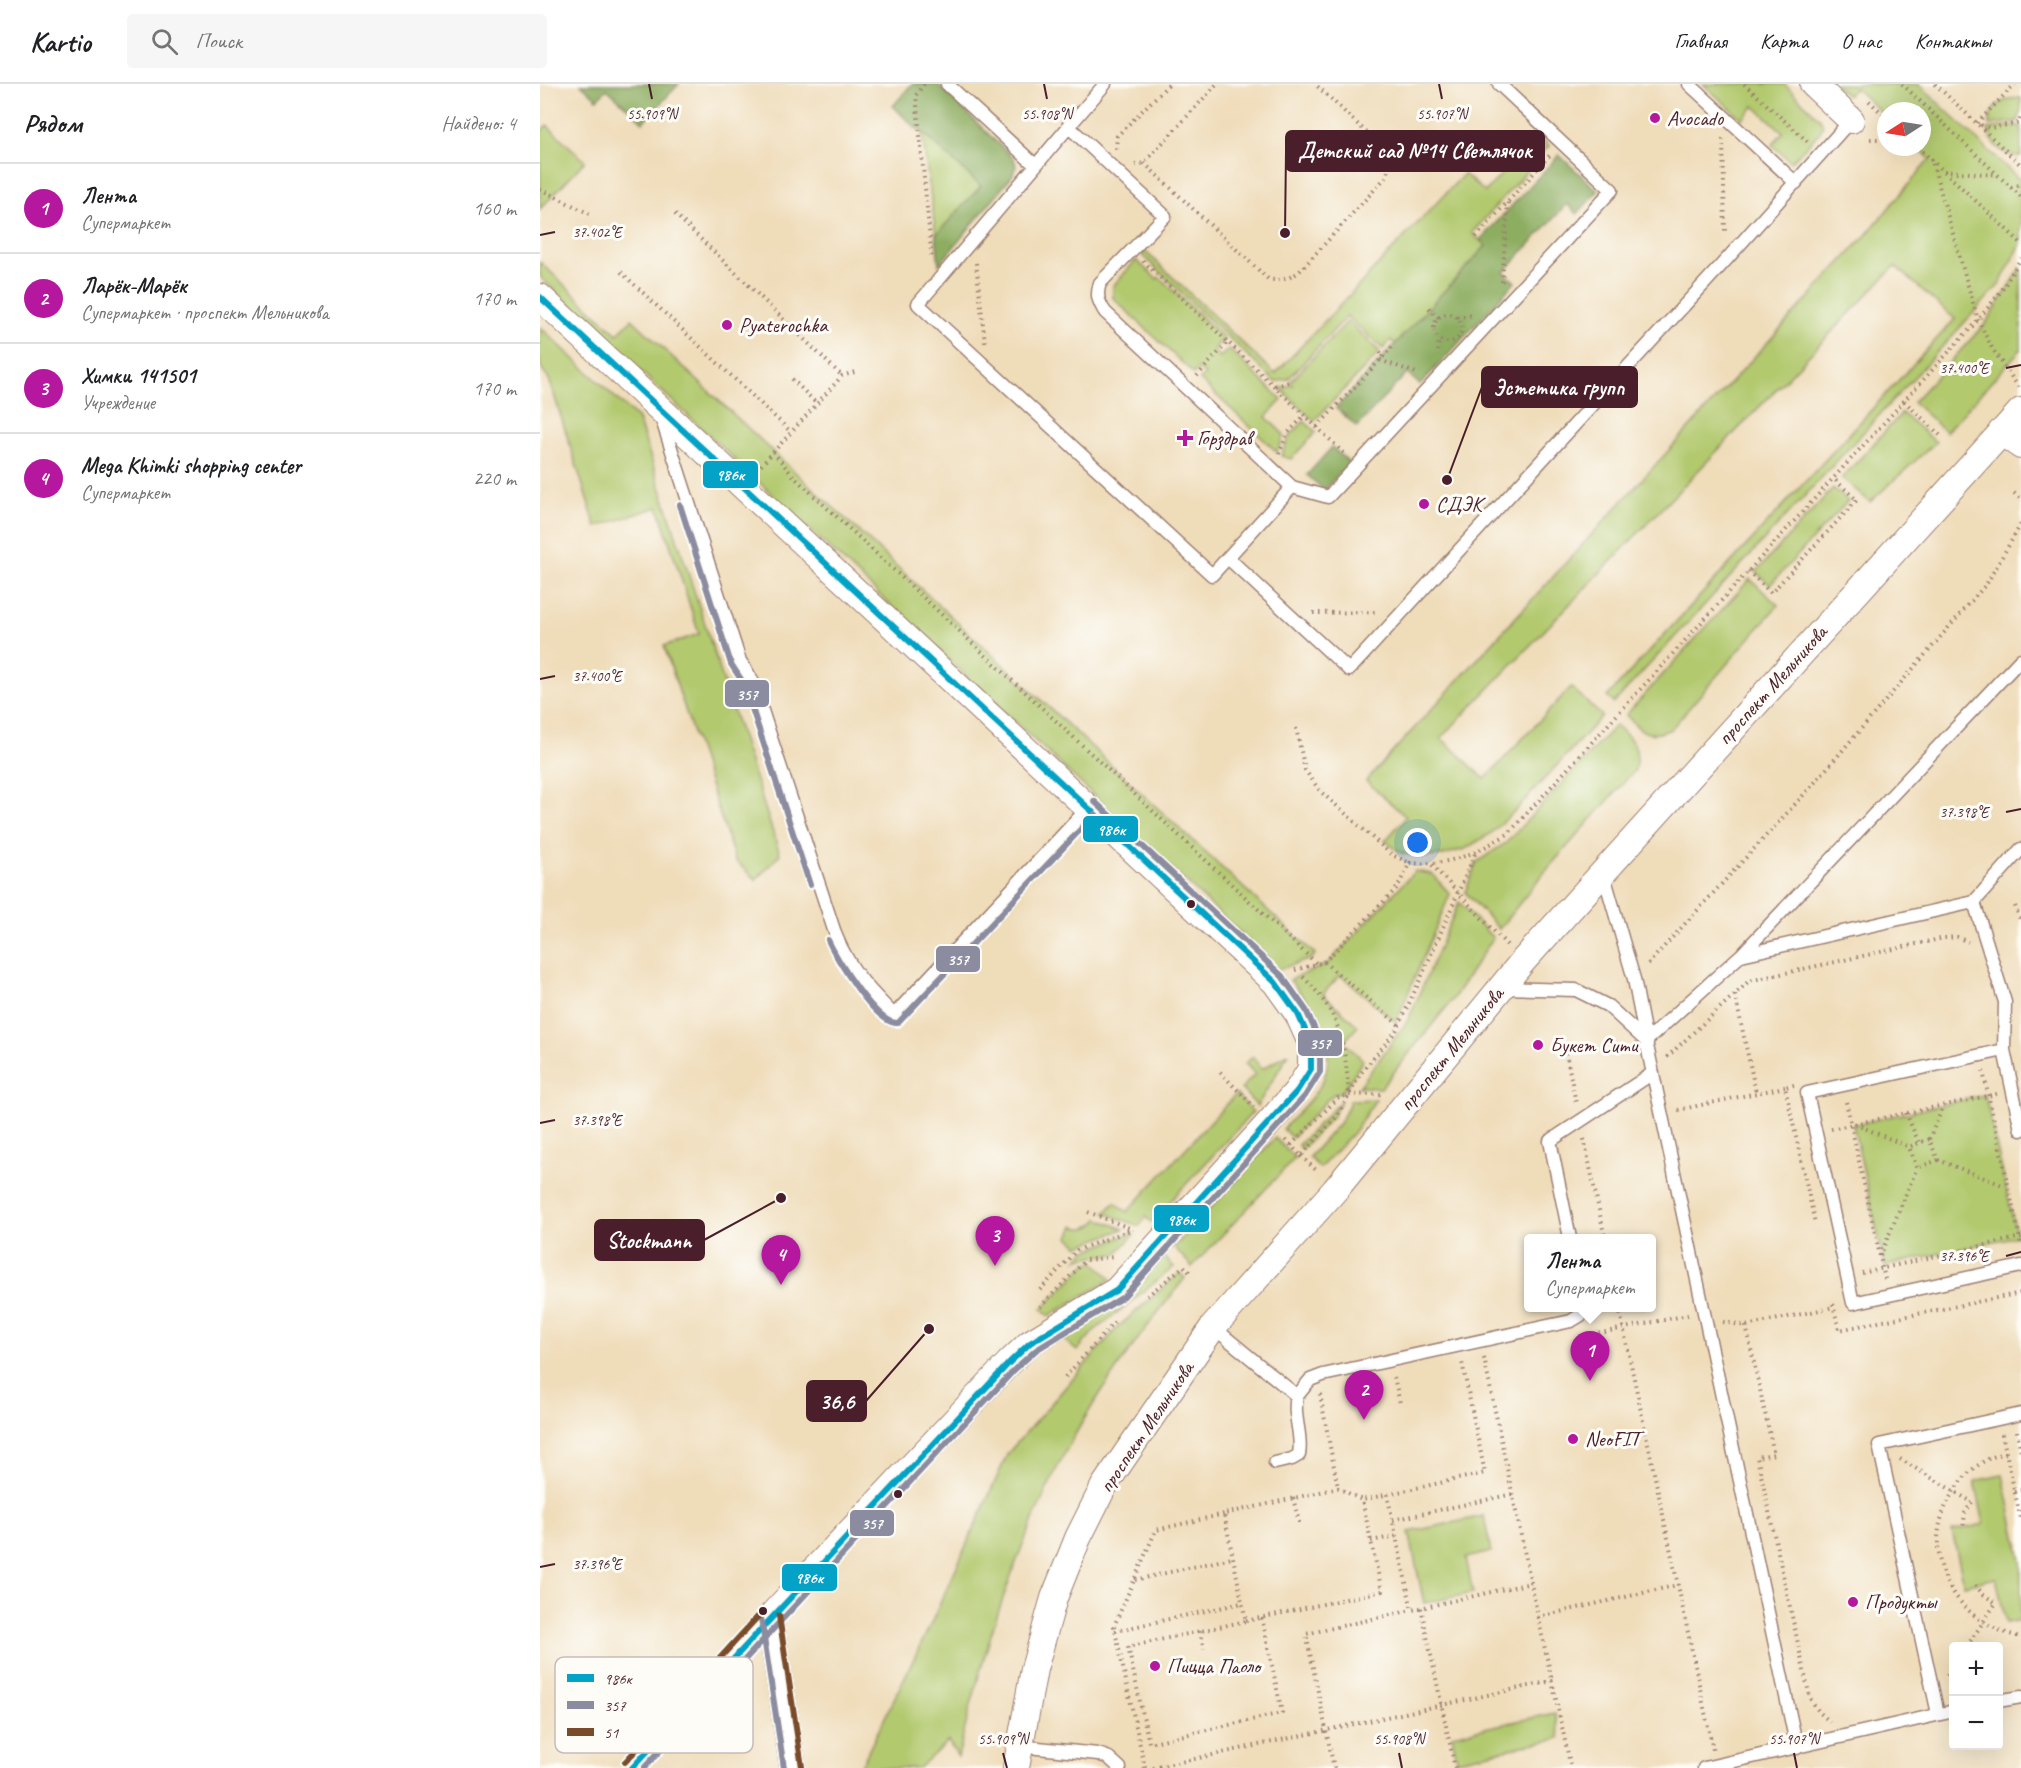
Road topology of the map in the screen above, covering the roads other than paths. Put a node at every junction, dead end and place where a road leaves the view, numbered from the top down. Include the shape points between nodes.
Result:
1 (947, 84) edge
2 (1104, 84) edge
3 (1499, 84) edge
4 (1689, 84) edge
5 (1813, 84) edge
6 (1851, 120) joint
7 (1068, 126) junction
8 (1035, 165) junction
9 (1796, 183) junction
10 (540, 297) edge
11 (658, 407) junction
12 (2021, 411) edge
13 (2011, 439) edge
14 (1292, 487) junction
15 (1228, 558) junction
16 (2021, 659) edge
17 (1088, 808) junction
18 (2021, 849) edge
19 (1603, 871) junction
20 (1974, 902) junction
21 (1741, 955) junction
22 (1501, 988) junction
23 (1646, 1041) junction
24 (2004, 1050) junction
25 (1653, 1073) junction
26 (2021, 1130) edge
27 (1569, 1234) edge
28 (2021, 1266) edge
29 (1581, 1312) edge
30 (1213, 1327) junction
31 (1297, 1396) junction
32 (2021, 1413) edge
33 (1275, 1463) dead end
34 (770, 1617) junction
35 (733, 1657) edge
36 (2021, 1696) edge
37 (2003, 1700) edge
38 (1949, 1712) edge
39 (1938, 1714) junction
40 (1797, 1748) junction
41 (646, 1753) edge
42 (1017, 1757) edge
43 (1752, 1763) edge
44 (1710, 1767) edge
45 (632, 1768) edge
46 (793, 1768) edge
47 (1120, 1768) edge

1 - 8 lane
2 - 7 lane
3 - 14 lane via 1612,190 1328,497
4 - 9 lane
5 - 6 street
6 - 9 lane
7 - 8 lane
7 - 14 lane via 1165,216 1100,283 1096,293 1099,303
8 - 15 lane via 918,304 1212,575
9 - 15 lane via 1349,670
10 - 11 street
11 - 17 street
11 - 17 lane via 740,661 752,680 840,946 856,975 894,1015
12 - 13 street, проспект Мельникова
13 - 19 street, проспект Мельникова
14 - 15 lane
16 - 21 lane
17 - 34 street via 1275,982 1306,1028 1311,1043 1311,1069 1269,1123 1117,1290 1030,1343
18 - 20 lane
19 - 22 street, проспект Мельникова
19 - 23 lane via 1634,979
20 - 21 lane
20 - 24 lane via 2005,1002
21 - 23 lane
22 - 23 lane via 1576,990 1608,1006
22 - 30 street, проспект Мельникова via 1335,1190
23 - 25 lane
24 - 26 lane
24 - 28 lane via 1807,1093 1852,1302
25 - 27 lane via 1550,1142
25 - 40 lane
29 - 31 lane via 1571,1320 1323,1375 1310,1380
30 - 31 lane
30 - 42 street, проспект Мельникова via 1104,1486 1078,1538 1034,1669
31 - 33 lane via 1294,1408 1302,1443 1299,1455
32 - 39 lane via 1879,1445
34 - 35 lane
34 - 46 street
36 - 37 lane
38 - 39 lane
39 - 40 lane
40 - 43 lane
41 - 45 lane
42 - 47 lane via 1098,1754
43 - 44 lane

